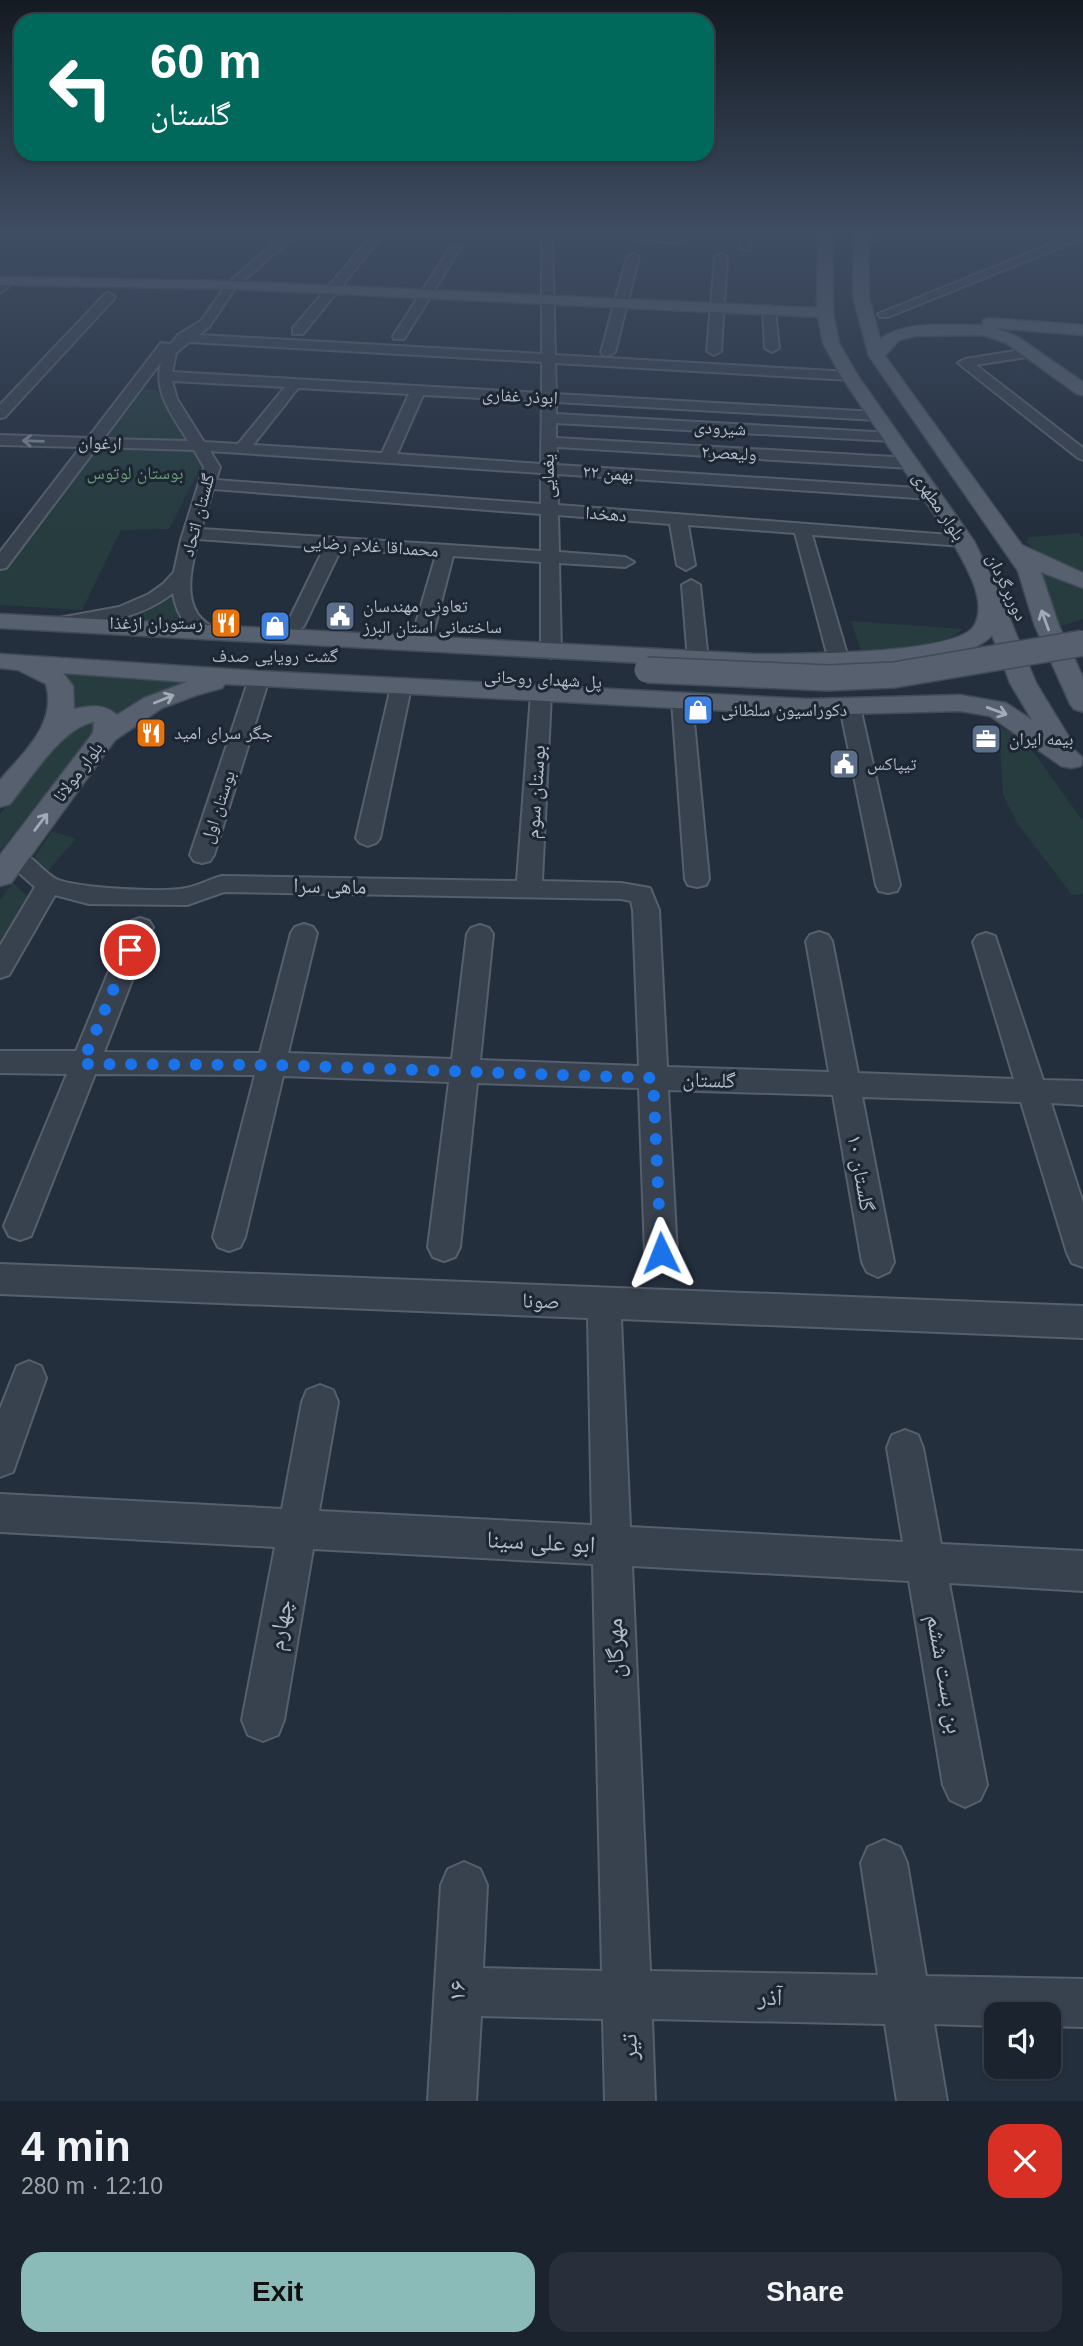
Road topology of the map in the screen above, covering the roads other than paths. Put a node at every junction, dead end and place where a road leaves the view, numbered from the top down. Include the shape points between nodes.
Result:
1 (79, 329) edge
2 (178, 329) edge
3 (197, 329) edge
4 (403, 329) edge
5 (545, 329) edge
6 (613, 329) edge
7 (716, 329) edge
8 (771, 329) edge
9 (828, 329) edge
10 (870, 329) edge
11 (905, 329) edge
12 (1015, 329) edge
13 (915, 331) junction
14 (399, 336) dead end
15 (1083, 336) edge
16 (183, 338) junction
17 (772, 348) dead end
18 (170, 351) junction
19 (714, 351) dead end
20 (608, 352) dead end
21 (1028, 353) junction
22 (877, 356) junction
23 (1059, 357) junction
24 (546, 366) junction
25 (1083, 370) edge
26 (164, 376) junction
27 (850, 376) junction
28 (295, 383) junction
29 (418, 390) junction
30 (1083, 390) edge
31 (755, 397) junction
32 (547, 398) junction
33 (914, 411) junction
34 (0, 415) edge
35 (547, 418) junction
36 (896, 438) junction
37 (0, 440) edge
38 (548, 442) junction
39 (94, 443) junction
40 (199, 446) junction
41 (242, 449) junction
42 (1083, 455) edge
43 (387, 458) junction
44 (548, 469) junction
45 (208, 484) junction
46 (932, 494) junction
47 (549, 510) junction
48 (678, 519) junction
49 (802, 529) junction
50 (396, 530) dead end
51 (192, 534) junction
52 (488, 534) dead end
53 (963, 541) junction
54 (335, 544) junction
55 (390, 547) junction
56 (1017, 550) junction
57 (446, 551) junction
58 (485, 553) junction
59 (550, 556) junction
60 (625, 562) dead end
61 (0, 564) edge
62 (686, 565) dead end
63 (183, 573) junction
64 (1083, 581) edge
65 (691, 586) dead end
66 (990, 597) junction
67 (0, 621) edge
68 (55, 624) junction
69 (295, 626) dead end
70 (424, 630) dead end
71 (0, 631) edge
72 (208, 634) junction
73 (1083, 643) edge
74 (551, 652) junction
75 (903, 655) junction
76 (7, 657) edge
77 (1083, 659) edge
78 (698, 660) junction
79 (839, 661) junction
80 (259, 680) junction
81 (401, 687) junction
82 (541, 694) junction
83 (682, 701) junction
84 (922, 702) junction
85 (850, 707) junction
86 (1077, 712) edge
87 (53, 734) junction
88 (106, 734) junction
89 (1077, 768) edge
90 (0, 798) edge
91 (368, 838) dead end
92 (202, 855) dead end
93 (7, 867) edge
94 (697, 879) dead end
95 (48, 885) junction
96 (888, 885) dead end
97 (529, 889) junction
98 (140, 927) dead end
99 (304, 933) dead end
100 (480, 934) dead end
101 (818, 940) dead end
102 (986, 942) dead end
103 (0, 968) edge
104 (0, 1062) edge
105 (82, 1064) junction
106 (272, 1065) junction
107 (464, 1071) junction
108 (653, 1078) junction
109 (845, 1084) junction
110 (1031, 1091) junction
111 (1083, 1093) edge
112 (20, 1226) dead end
113 (229, 1237) dead end
114 (444, 1247) dead end
115 (661, 1253) dead end
116 (1083, 1253) edge
117 (878, 1262) dead end
118 (0, 1279) edge
119 (604, 1303) junction
120 (1083, 1322) edge
121 (29, 1378) dead end
122 (320, 1402) dead end
123 (905, 1448) dead end
124 (0, 1459) edge
125 (0, 1513) edge
126 (297, 1529) junction
127 (612, 1546) junction
128 (925, 1562) junction
129 (1083, 1571) edge
130 (262, 1720) dead end
131 (965, 1785) dead end
132 (884, 1863) dead end
133 (464, 1885) dead end
134 (457, 1992) junction
135 (627, 1994) junction
136 (905, 2000) junction
137 (1083, 2003) edge
138 (452, 2098) dead end
139 (631, 2101) edge
140 (922, 2101) edge

1 - 34 street
2 - 39 street
3 - 16 street
4 - 14 street
5 - 24 street, یغمایی
6 - 20 street
7 - 19 street
8 - 17 street
9 - 27 main road, بلوار مطهری
10 - 22 main road, بلوار مطهری
11 - 13 main road
12 - 23 main road
13 - 21 main road via 985,330 1012,340
13 - 22 main road via 893,337
15 - 23 main road via 1054,339
16 - 18 street
16 - 24 street
18 - 24 street
18 - 26 street
21 - 23 main road
21 - 42 street via 965,363
22 - 33 main road, بلوار مطهری
23 - 25 main road
23 - 30 main road
24 - 27 street
24 - 31 street
24 - 32 street, یغمایی
26 - 28 street, ابوذر غفاری
26 - 40 street, گلستان اتحاد via 170,399
27 - 36 main road, بلوار مطهری
28 - 29 street, ابوذر غفاری
28 - 41 street
29 - 32 street, ابوذر غفاری
29 - 43 street
31 - 32 street, ابوذر غفاری
31 - 36 street, ابوذر غفاری
32 - 35 street, یغمایی
33 - 36 main road via 916,423 911,427 894,426
33 - 56 main road, بلوار مطهری
35 - 36 street, شیرودی
35 - 38 street, یغمایی
36 - 38 street, ولیعصر۲
36 - 46 main road, بلوار مطهری
36 - 86 main road, دوربرگردان via 971,517 997,560 1019,614
39 -> 37 street, ارغوان
38 - 44 street, یغمایی
39 - 40 street, ارغوان
39 - 61 street
40 - 41 street, ۲۲ بهمن
40 - 45 street, گلستان اتحاد via 212,467
41 - 43 street, ۲۲ بهمن
43 - 44 street, ۲۲ بهمن
44 - 46 street, ۲۲ بهمن
44 - 47 street, یغمایی
45 - 47 street, دهخدا
45 - 51 street, گلستان اتحاد
46 - 53 main road, بلوار مطهری
47 - 48 street, دهخدا
47 - 59 street, یغمایی
48 - 49 street, دهخدا
48 - 62 street
49 - 53 street, دهخدا
49 - 79 street
50 - 55 street
51 - 54 street, محمداقا غلام رضایی
51 - 63 street, گلستان اتحاد
52 - 58 street
53 - 66 main road, بلوار مطهری
54 - 55 street, محمداقا غلام رضایی
54 - 69 street
55 - 57 street, محمداقا غلام رضایی
56 - 64 main road
86 -> 56 main road, بلوار مطهری via 1029,571
57 - 58 street, محمداقا غلام رضایی
57 - 70 street
58 - 59 street, محمداقا غلام رضایی
59 - 60 street, محمداقا غلام رضایی
59 - 74 street, یغمایی
63 - 68 street via 167,593 146,605
63 - 72 street, گلستان اتحاد via 185,610
65 - 78 street
66 - 75 main road via 985,629 969,643
66 - 89 main road, بلوار مطهری via 1023,684
67 - 68 main road
68 - 72 main road
71 - 73 main road, پل شهدای روحانی, bridge via 827,678 894,675
72 - 74 main road
74 - 78 main road
75 - 79 main road
75 - 84 main road via 955,656 978,676 973,687
76 - 77 main road, پل شهدای روحانی via 827,694 908,690
76 - 80 main road
76 - 87 main road via 56,679 62,707
78 - 79 main road
80 - 81 main road
88 -> 80 main road, بلوار مولانا via 153,703 188,689
80 - 92 street, بوستان اول
81 - 82 main road
81 - 91 street
82 - 83 main road
82 - 97 street, بوستان سوم
83 - 85 main road
83 - 94 street
84 - 85 main road
84 -> 89 main road via 997,709
85 - 96 street
87 - 88 main road via 73,717 99,713 107,719
87 - 90 main road
93 -> 88 main road, بلوار مولانا
93 - 95 street, ماهی سرا
95 - 97 street, ماهی سرا via 89,895 177,898 222,884
95 - 103 street
97 - 108 street, ماهی سرا via 641,894 646,910
98 - 105 street
99 - 106 street
100 - 107 street
101 - 109 street, گلستان ۱۰
102 - 110 street
104 - 105 street, گلستان
105 - 106 street, گلستان
105 - 112 street
106 - 107 street, گلستان
106 - 113 street
107 - 108 street, گلستان
107 - 114 street
108 - 109 street, گلستان
108 - 115 street
109 - 110 street, گلستان
109 - 117 street, گلستان ۱۰
110 - 111 street, گلستان
110 - 116 street
118 - 119 street, صونا
119 - 120 street, صونا
119 - 127 street, مهرگان
121 - 124 street
122 - 126 street, چهارم
123 - 128 street, بن بست ششم
125 - 126 street, ابو علی سینا
126 - 127 street, ابو علی سینا
126 - 130 street, چهارم
127 - 128 street, ابو علی سینا
127 - 135 street, مهرگان
128 - 129 street, ابو علی سینا
128 - 131 street, بن بست ششم
132 - 136 street
133 - 134 street, ۱۶
134 - 135 street, آذر
134 - 138 street, ۱۶
135 - 136 street, آذر
135 - 139 street, تیر
136 - 137 street, آذر
136 - 140 street

